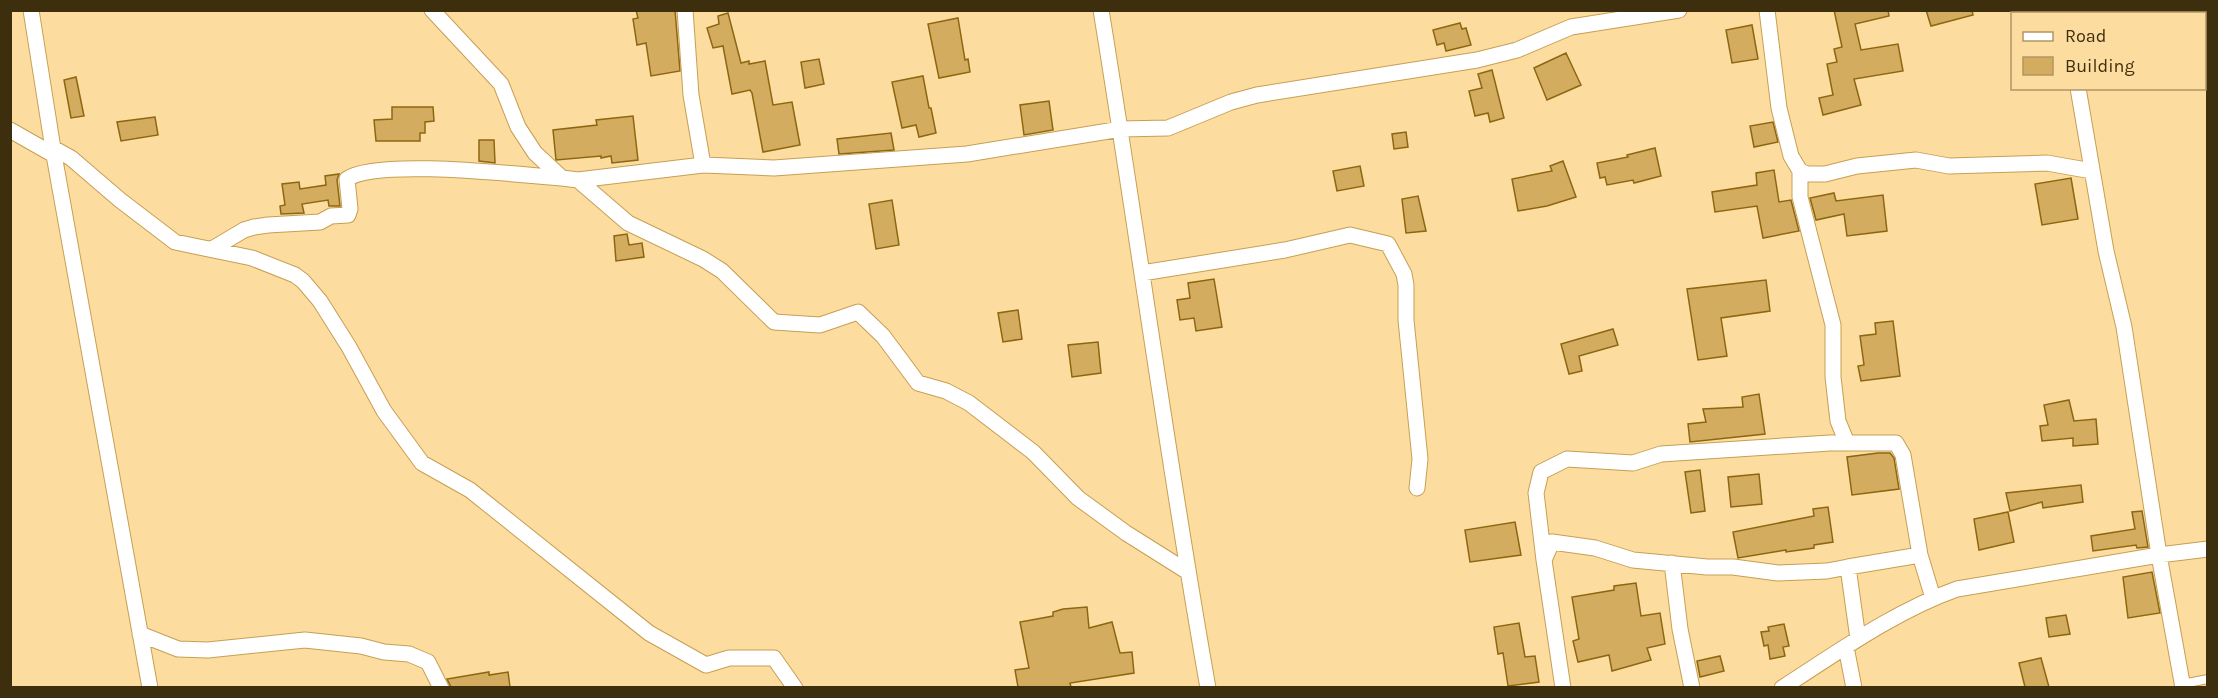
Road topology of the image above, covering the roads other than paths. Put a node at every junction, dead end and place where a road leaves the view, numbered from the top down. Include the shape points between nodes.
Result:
1 (31, 10) edge
2 (432, 10) edge
3 (685, 10) edge
4 (1101, 10) edge
5 (1679, 10) edge
6 (1767, 10) edge
7 (2078, 90) edge
8 (1120, 129) junction
9 (10, 130) edge
10 (53, 151) junction
11 (703, 165) junction
12 (1800, 171) junction
13 (2092, 171) junction
14 (562, 178) junction
15 (578, 180) junction
16 (212, 249) junction
17 (1142, 273) junction
18 (1847, 443) junction
19 (1417, 488) dead end
20 (2208, 549) edge
21 (1920, 555) junction
22 (2159, 555) junction
23 (1544, 560) junction
24 (1672, 563) junction
25 (1848, 567) junction
26 (1188, 572) junction
27 (1933, 598) junction
28 (140, 634) junction
29 (1852, 643) junction
30 (2208, 679) edge
31 (2182, 686) edge
32 (150, 687) edge
33 (441, 687) edge
34 (795, 687) edge
35 (1208, 687) edge
36 (1563, 687) edge
37 (1692, 687) edge
38 (1782, 687) edge
39 (1854, 687) edge

1 - 10 street
2 - 14 street via 501,84 525,140
3 - 11 street
4 - 8 street
5 - 8 street via 1572,27 1517,50 1477,60 1257,95 1168,128
6 - 12 street via 1779,108 1791,156
7 - 13 street
8 - 11 street via 967,154 774,168
8 - 17 street
9 - 10 street
10 - 16 street via 71,158 175,242
10 - 28 street
11 - 15 street
12 - 13 street via 1825,174 1857,166 1916,160 1949,166 2047,163
12 - 18 street via 1800,197 1833,325 1838,421
13 - 22 street via 2124,327
14 - 15 street
14 - 16 street via 426,169 366,171 347,179 348,215 244,230
15 - 26 street via 628,223 722,271 774,322 820,324 858,312 883,336 918,383 969,403 1033,452 1078,498
16 - 34 street via 252,258 303,281 320,302 384,411 422,463 470,490 649,633 706,665 729,658 774,658
17 - 19 street via 1285,250 1350,235 1388,244 1406,285 1420,459
17 - 26 street
18 - 21 street via 1896,443 1903,455
18 - 23 street via 1661,454 1634,463 1567,459 1541,472 1536,493
20 - 22 street
21 - 25 street
21 - 27 street
22 - 27 street via 1958,589
22 - 31 street
23 - 24 street via 1552,542 1595,548 1633,560
23 - 36 street
24 - 25 street via 1778,573
24 - 37 street
25 - 29 street
26 - 35 street
27 - 29 street
28 - 32 street
28 - 33 street via 178,649 207,650 305,640 409,654 428,662
29 - 38 street
29 - 39 street
30 - 31 lane

